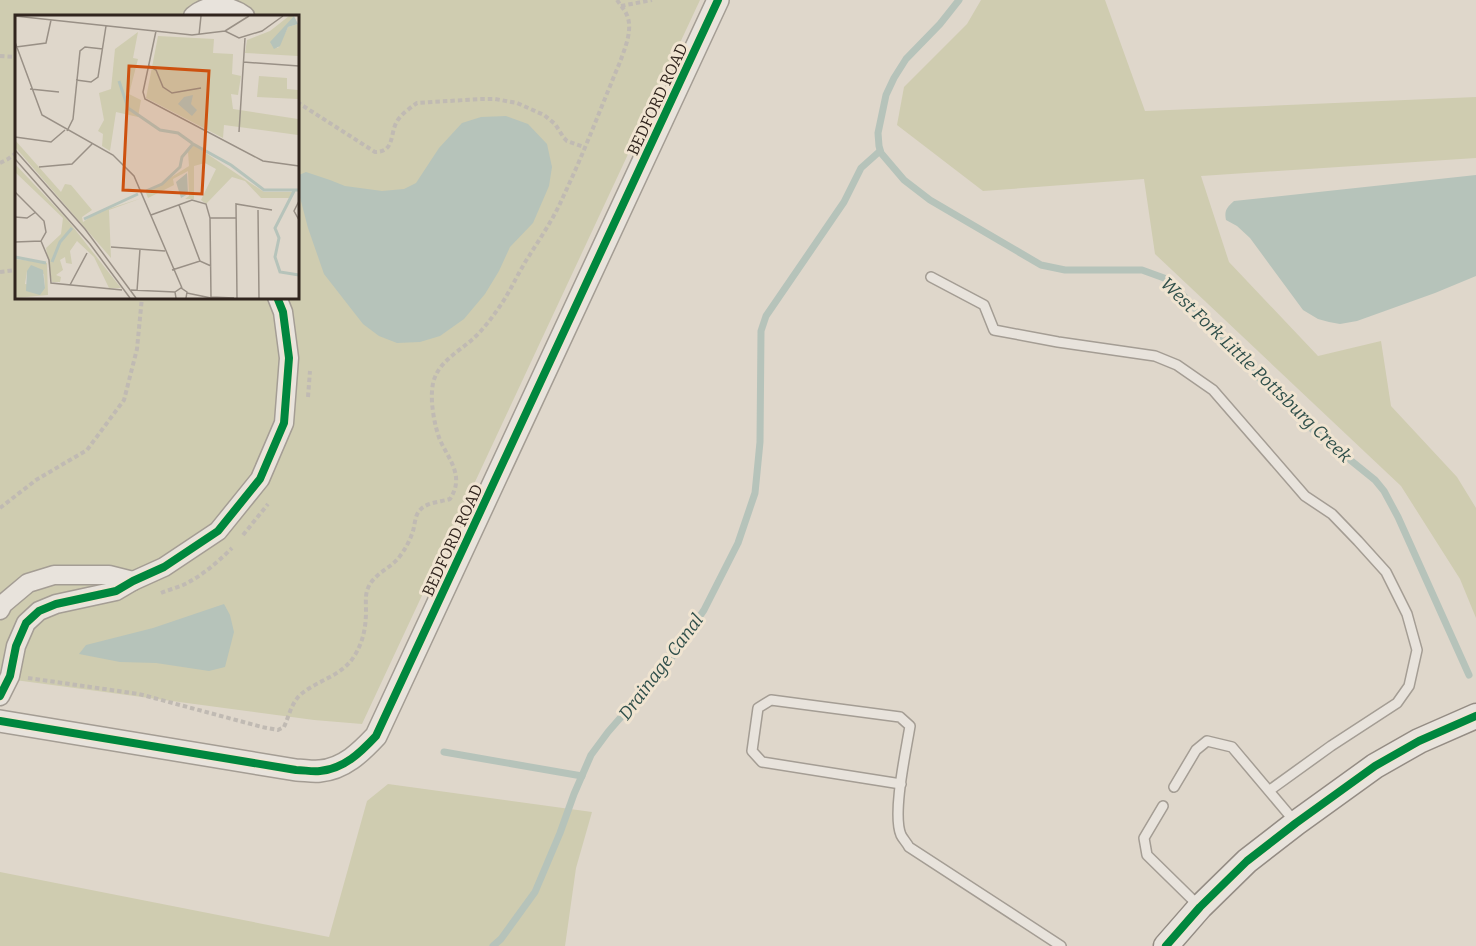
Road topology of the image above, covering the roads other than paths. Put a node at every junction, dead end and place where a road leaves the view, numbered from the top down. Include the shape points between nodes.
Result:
1 (718, 0) edge
2 (195, 15) edge
3 (242, 15) edge
4 (930, 277) dead end
5 (277, 298) edge
6 (133, 581) junction
7 (0, 610) edge
8 (0, 696) edge
9 (1476, 716) edge
10 (0, 721) edge
11 (900, 784) junction
12 (1174, 788) dead end
13 (1270, 790) junction
14 (1163, 806) dead end
15 (1296, 823) junction
16 (1200, 907) junction
17 (1061, 946) edge
18 (1166, 946) edge

1 - 10 street, BEDFORD ROAD via 376,736 360,753 342,765 322,771 296,770
2 - 3 street via 219,6
4 - 13 lane via 984,305 994,330 1155,356 1177,365 1213,390 1305,496 1332,514 1386,572 1407,614 1417,650 1409,686 1397,703
5 - 6 street via 289,358 284,423 260,478 218,531 164,567
6 - 7 street via 109,575 54,575 28,583
6 - 8 street via 116,591 39,611 26,623
9 - 15 main road via 1419,741 1376,766
11 - 11 lane via 910,726 900,717 771,700 758,708 752,751 762,762
11 - 17 lane via 899,825 909,847
12 - 13 lane via 1196,750 1207,741 1232,747
13 - 15 lane
14 - 16 lane via 1144,838 1147,855
15 - 16 main road via 1247,861
16 - 18 main road

